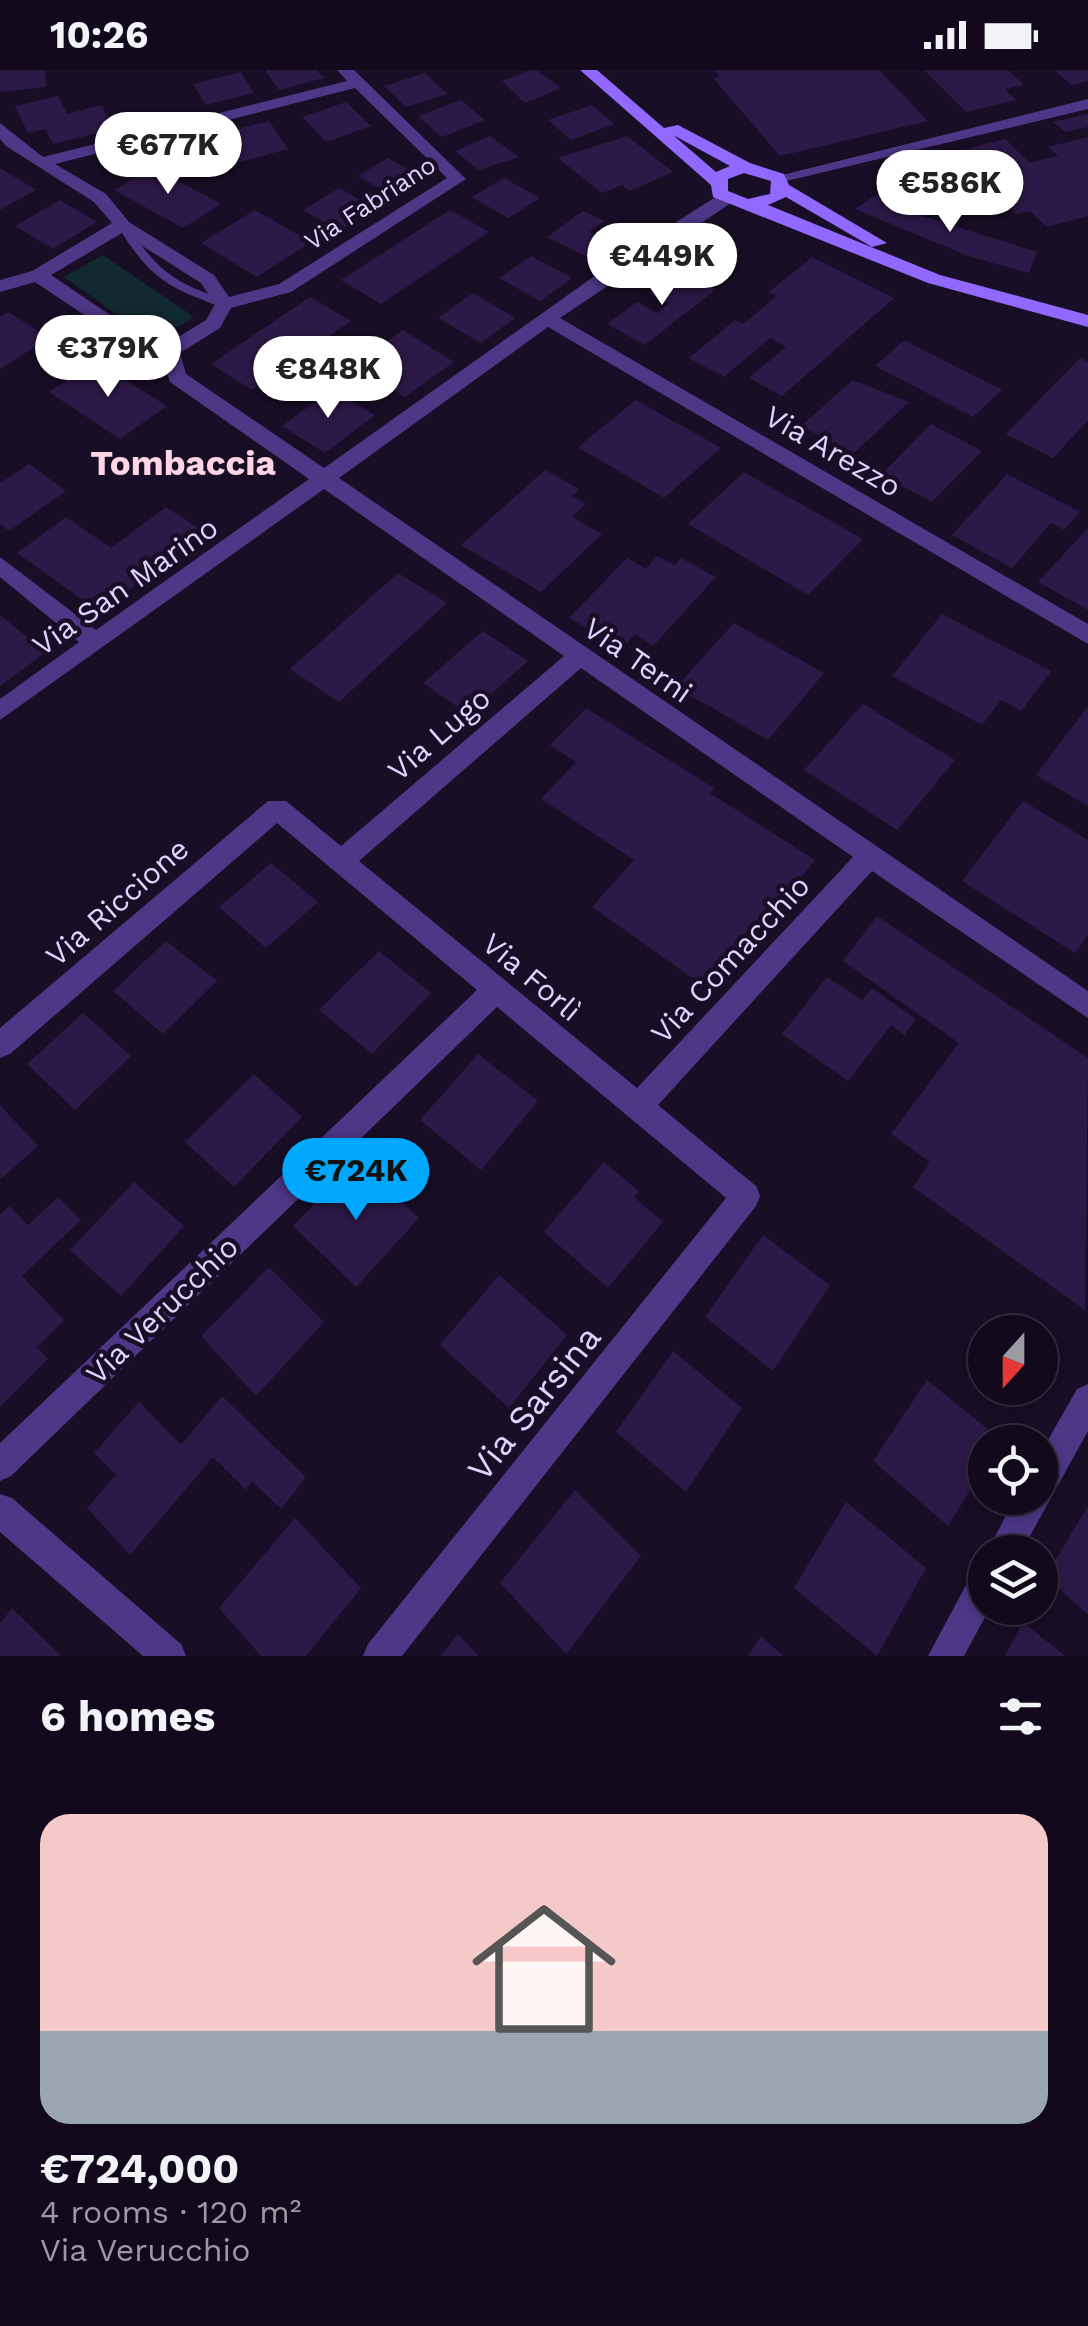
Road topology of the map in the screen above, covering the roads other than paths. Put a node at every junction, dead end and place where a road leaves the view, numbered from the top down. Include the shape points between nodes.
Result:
1 (588, 70) edge
2 (351, 76) edge
3 (625, 100) junction
4 (1088, 104) edge
5 (0, 128) edge
6 (39, 163) junction
7 (744, 167) junction
8 (780, 183) junction
9 (721, 190) junction
10 (754, 206) junction
11 (122, 225) junction
12 (38, 275) junction
13 (0, 286) edge
14 (224, 304) junction
15 (548, 319) junction
16 (1081, 319) edge
17 (170, 351) junction
18 (325, 481) junction
19 (0, 565) edge
20 (1088, 635) edge
21 (96, 643) junction
22 (580, 656) junction
23 (0, 712) edge
24 (277, 808) joint
25 (870, 856) junction
26 (341, 861) junction
27 (496, 990) junction
28 (1088, 1006) edge
29 (0, 1045) edge
30 (638, 1106) junction
31 (746, 1196) joint
32 (1088, 1400) edge
33 (1058, 1454) edge
34 (0, 1465) edge
35 (0, 1510) edge
36 (968, 1615) edge
37 (168, 1656) edge
38 (380, 1656) edge
39 (945, 1656) edge

1 - 3 main road
2 - 6 street
2 - 14 street, Via Fabriano via 458,179 285,288
3 - 7 main road
3 - 9 main road
4 - 8 street
5 - 6 street
6 - 11 street via 116,210
7 - 8 main road
7 - 9 main road via 726,171
8 - 10 main road via 777,198
8 - 16 main road via 876,242
9 - 10 main road
9 - 15 street, Via San Marino
10 - 16 main road via 934,280
11 - 12 street
11 - 14 street via 208,279
12 - 13 street
12 - 17 street via 145,347
14 - 17 street via 213,324
15 - 18 street, Via San Marino
15 - 20 street, Via Arezzo
17 - 18 street, Via Terni via 176,377
18 - 21 street, Via San Marino
18 - 22 street, Via Terni
19 - 21 street
21 - 23 street, Via San Marino
22 - 25 street, Via Terni
22 - 26 street, Via Lugo
24 - 26 street, Via Forlì
24 - 29 street, Via Riccione
25 - 28 street, Via Terni
25 - 30 street, Via Comacchio
26 - 27 street, Via Forlì
27 - 30 street, Via Forlì
27 - 34 street, Via Verucchio
30 - 31 street, Via Forlì
31 - 38 street, Via Sarsina
32 - 33 street
35 - 37 street
36 - 39 street

